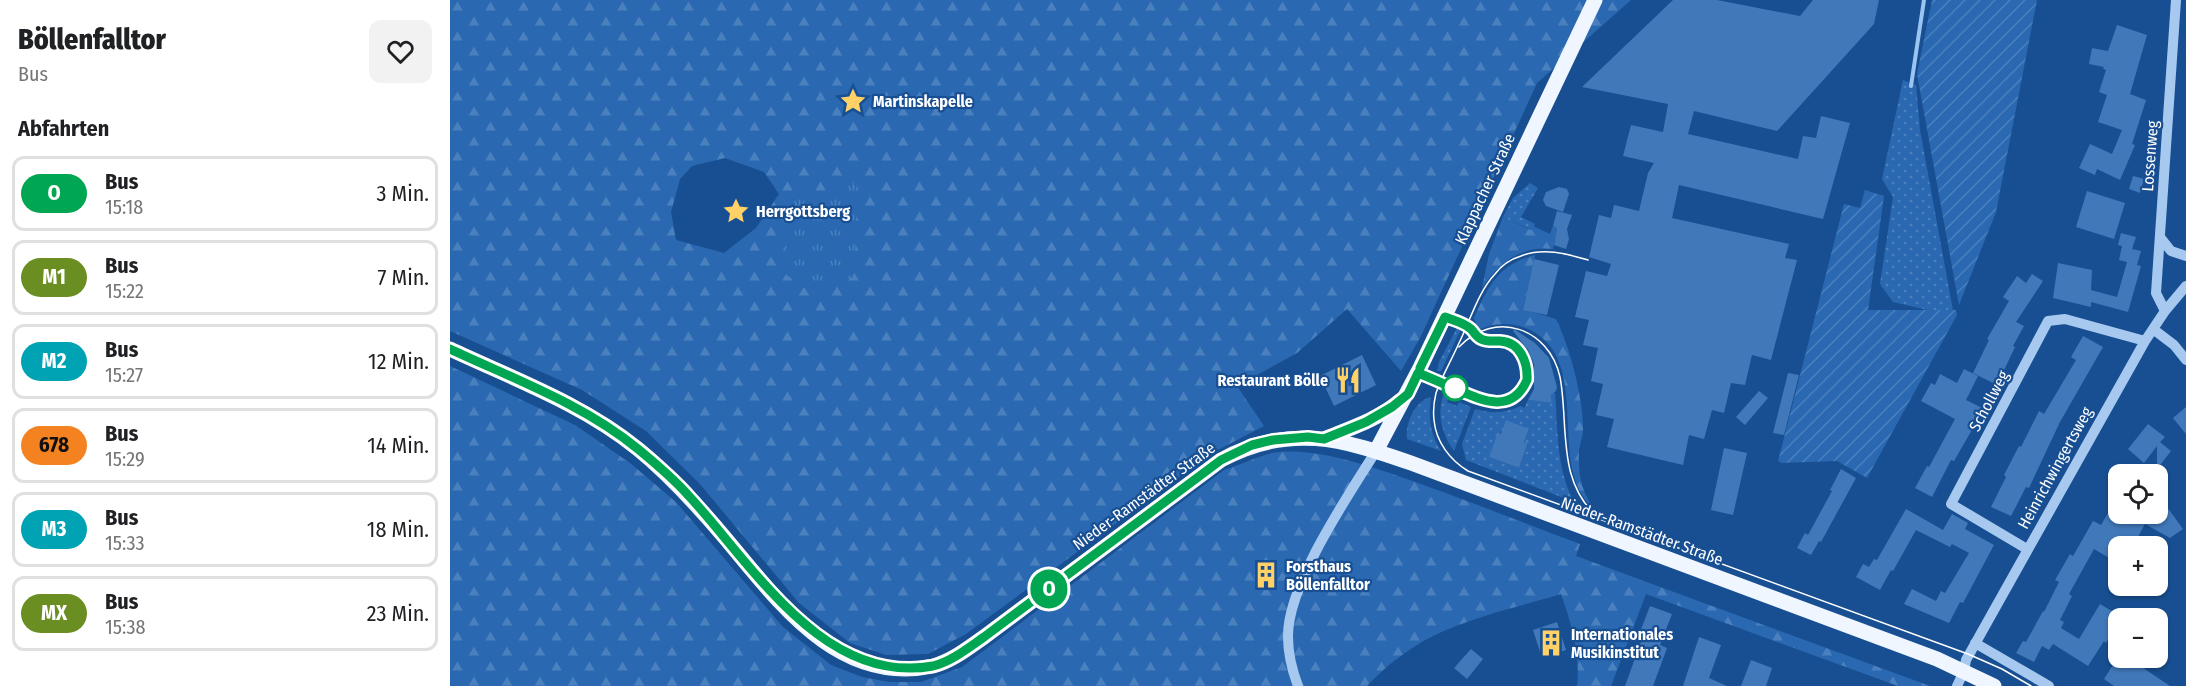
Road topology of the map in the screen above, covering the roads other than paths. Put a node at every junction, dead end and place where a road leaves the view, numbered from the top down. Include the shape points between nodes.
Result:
1 (1595, 0) edge
2 (2176, 0) edge
3 (2160, 237) junction
4 (2186, 255) edge
5 (2186, 286) edge
6 (2165, 311) junction
7 (2153, 329) junction
8 (2145, 341) junction
9 (450, 349) edge
10 (2186, 360) edge
11 (1408, 394) junction
12 (1324, 439) junction
13 (1376, 451) junction
14 (2027, 549) junction
15 (1975, 643) junction
16 (1964, 671) junction
17 (1298, 686) edge
18 (1957, 686) edge
19 (1994, 686) edge
20 (2049, 686) edge

1 - 11 main road, Klappacher Straße
2 - 3 street, Lossenweg
3 - 4 street via 2171,251
3 - 6 street, Lossenweg via 2156,293
5 - 6 street, Heinrichwingertsweg
6 - 7 street, Heinrichwingertsweg
7 - 8 street, Heinrichwingertsweg
7 - 10 street
8 - 14 street, Heinrichwingertsweg
8 - 14 street, Schollweg via 2065,319 2048,321 1951,504
9 - 12 main road, Nieder-Ramstädter Straße via 583,411 636,447 688,494 790,615 821,642 869,666 894,670 921,669 952,658 1227,457 1273,440
11 - 12 main road, Klappacher Straße via 1383,413
11 - 13 main road, Klappacher Straße
12 - 13 main road, Nieder-Ramstädter Straße
13 - 16 main road, Nieder-Ramstädter Straße
13 - 17 street via 1338,512 1297,592 1287,636
14 - 15 street, Heinrichwingertsweg
15 - 16 street, Heinrichwingertsweg via 1965,660
15 - 20 street
16 - 18 street, Heinrichwingertsweg
16 - 19 main road, Nieder-Ramstädter Straße

